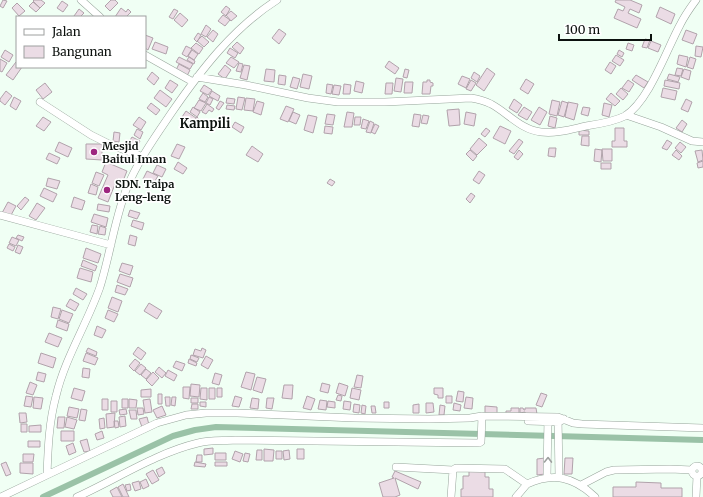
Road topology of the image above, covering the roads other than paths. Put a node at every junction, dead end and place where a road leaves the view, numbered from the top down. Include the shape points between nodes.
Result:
1 (81, 0) edge
2 (277, 0) edge
3 (696, 0) edge
4 (99, 16) edge
5 (146, 55) edge
6 (195, 79) junction
7 (40, 102) dead end
8 (626, 115) junction
9 (703, 142) edge
10 (143, 157) junction
11 (0, 215) edge
12 (111, 245) junction
13 (482, 420) junction
14 (548, 421) junction
15 (560, 421) junction
16 (703, 428) edge
17 (396, 467) dead end
18 (453, 470) junction
19 (698, 472) edge
20 (46, 475) junction
21 (547, 477) junction
22 (559, 477) junction
23 (527, 484) junction
24 (581, 485) junction
25 (2, 497) edge
26 (77, 497) edge
27 (451, 497) edge
28 (516, 497) edge
29 (595, 497) edge
30 (696, 497) edge

1 - 4 street
2 - 6 street via 253,17 224,45
3 - 8 street via 680,25 642,99
5 - 6 street
6 - 8 street via 246,85 338,102 471,98 492,104 516,122 541,132 581,127
6 - 10 street
7 - 10 street via 91,136
8 - 9 street via 692,141
10 - 12 street via 126,191
11 - 12 street
12 - 20 street via 100,286 72,350 56,396 49,435
13 - 14 street
13 - 20 street via 238,413 186,415 145,428
13 - 26 street via 479,443 235,440 200,443 163,456
14 - 15 street
21 -> 14 street
15 - 16 street
15 - 22 street
17 - 18 street
18 - 23 street via 500,468 509,471
18 - 27 street
19 - 24 street via 670,469 614,470
19 - 30 street
20 - 25 street
21 - 22 street
21 - 23 street
22 - 24 street
23 - 28 street
24 - 29 street

